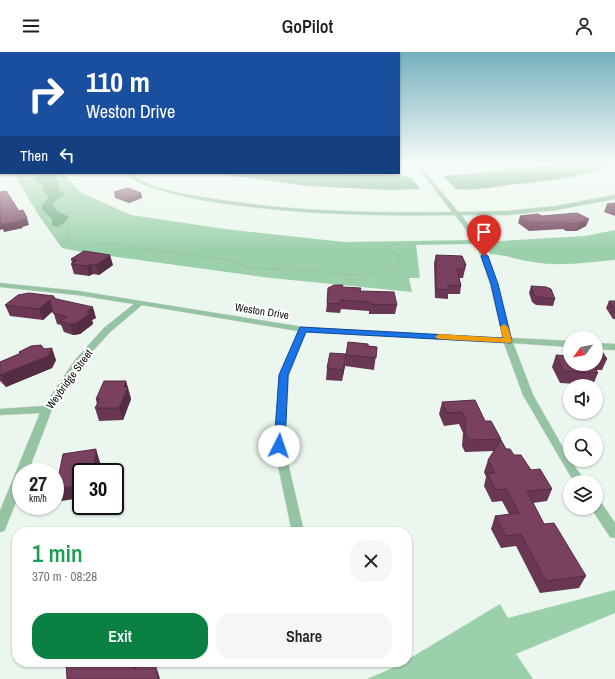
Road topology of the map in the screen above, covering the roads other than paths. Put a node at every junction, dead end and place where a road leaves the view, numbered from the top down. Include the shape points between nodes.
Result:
1 (178, 193) edge
2 (440, 193) edge
3 (615, 197) edge
4 (456, 214) junction
5 (0, 285) edge
6 (140, 304) junction
7 (303, 329) junction
8 (508, 341) junction
9 (563, 344) edge
10 (603, 346) edge
11 (615, 347) edge
12 (46, 409) junction
13 (0, 412) edge
14 (25, 463) edge
15 (575, 475) edge
16 (12, 496) edge
17 (603, 515) edge
18 (0, 527) edge
19 (297, 527) edge
20 (615, 534) edge

1 - 4 street via 222,202 306,211
2 - 4 street
3 - 4 street via 556,208 508,213
4 - 8 street via 479,242 494,284
5 - 6 street, Weston Drive via 68,292
6 - 7 street, Weston Drive
6 - 12 street, Weybridge Street via 108,330 78,362
7 - 8 street, Weston Drive
7 - 19 street via 284,375 279,446
8 - 9 street, Weston Drive
8 - 15 street via 528,395
10 - 11 street
12 - 13 street
12 - 14 street, Weybridge Street
16 - 18 street, Weybridge Street
17 - 20 street

